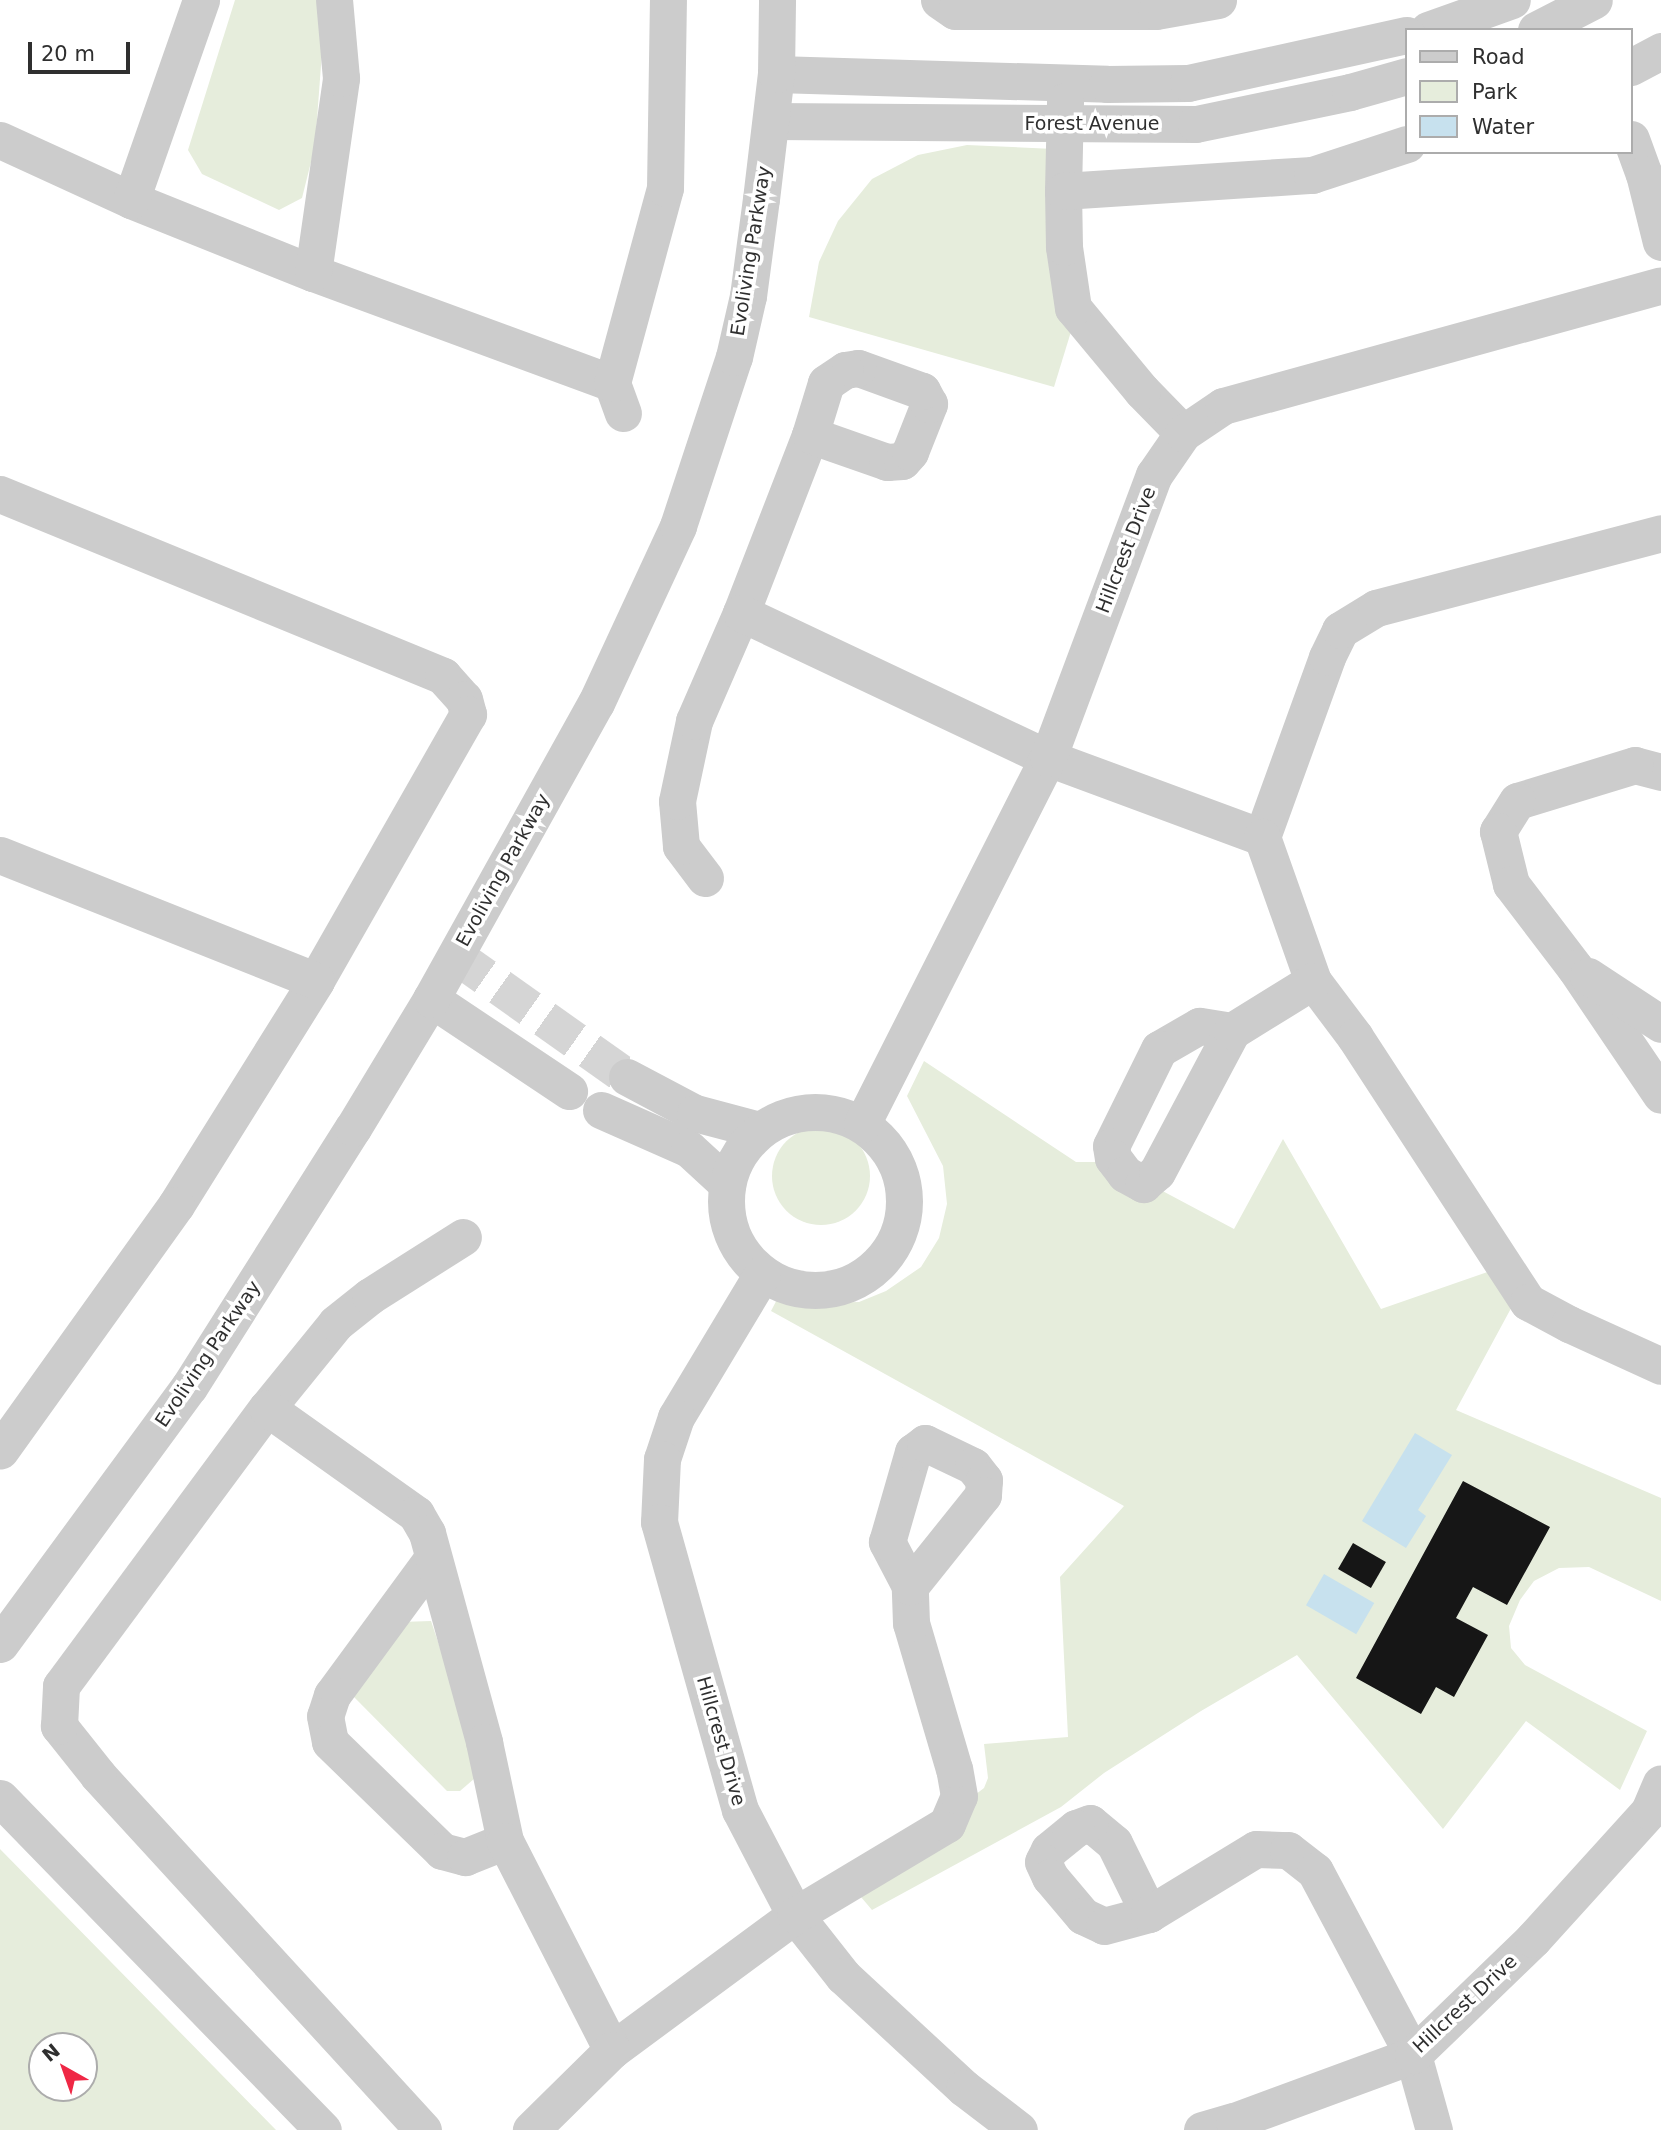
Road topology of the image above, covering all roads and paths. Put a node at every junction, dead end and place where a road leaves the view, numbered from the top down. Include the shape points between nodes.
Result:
1 (201, 0) edge
2 (334, 0) edge
3 (668, 0) edge
4 (777, 0) edge
5 (939, 0) edge
6 (1218, 0) edge
7 (1512, 0) edge
8 (1594, 0) edge
9 (1434, 28) edge
10 (1540, 28) edge
11 (1406, 35) edge
12 (1661, 51) edge
13 (1633, 66) edge
14 (776, 74) junction
15 (1406, 76) edge
16 (1066, 82) junction
17 (771, 121) junction
18 (1064, 124) junction
19 (0, 140) edge
20 (1406, 144) edge
21 (1633, 144) edge
22 (1063, 191) junction
23 (131, 201) junction
24 (1661, 242) edge
25 (313, 273) junction
26 (1661, 285) edge
27 (1183, 433) junction
28 (810, 435) dead end
29 (0, 494) edge
30 (1661, 533) edge
31 (741, 614) junction
32 (1048, 758) junction
33 (1661, 772) edge
34 (1262, 837) junction
35 (2, 861) edge
36 (705, 878) dead end
37 (1576, 968) junction
38 (316, 981) junction
39 (1313, 981) junction
40 (431, 999) junction
41 (1661, 1024) edge
42 (1232, 1031) dead end
43 (627, 1077) tunnel mouth
44 (569, 1091) dead end
45 (1661, 1095) edge
46 (601, 1110) tunnel mouth
47 (862, 1124) junction
48 (759, 1130) junction
49 (727, 1184) junction
50 (463, 1237) dead end
51 (762, 1274) junction
52 (1661, 1366) edge
53 (267, 1408) junction
54 (0, 1451) edge
55 (432, 1559) junction
56 (910, 1586) dead end
57 (0, 1644) edge
58 (1661, 1783) edge
59 (0, 1798) edge
60 (505, 1841) junction
61 (1149, 1914) dead end
62 (795, 1915) junction
63 (612, 2050) junction
64 (1413, 2055) junction
65 (324, 2130) edge
66 (424, 2130) edge
67 (531, 2130) edge
68 (1019, 2130) edge
69 (1202, 2130) edge
70 (1434, 2130) edge

1 - 23 street
2 - 25 street via 341,78
3 - 25 street via 665,188 618,398
4 - 14 street, Evoliving Parkway
5 - 6 street via 955,11 1156,11
7 - 9 street
8 - 10 street
11 - 16 street, Forest Avenue via 1188,83
12 - 13 street
14 - 16 street, Forest Avenue
14 - 17 street, Evoliving Parkway
15 - 18 street, Forest Avenue via 1196,124
16 - 18 street
17 - 18 street, Forest Avenue
17 - 40 street, Evoliving Parkway via 748,296 714,422 678,526 596,703
18 - 22 street
19 - 23 street
20 - 22 street via 1312,175
21 - 24 street
22 - 27 street via 1064,247 1073,308
23 - 25 street
26 - 27 street, Hillcrest Drive via 1223,406
27 - 32 street, Hillcrest Drive via 1154,475
28 - 31 street
29 - 38 street via 443,676 464,699 468,714
30 - 34 street via 1376,608 1340,630
31 - 32 street
31 - 36 street via 694,722 677,801 681,846
32 - 34 street
32 - 47 street, Hillcrest Drive
33 - 37 street via 1635,765 1517,801 1498,831 1511,884
34 - 39 street
35 - 38 street
37 - 41 street
37 - 45 street
38 - 54 street via 176,1205
39 - 42 street
39 - 52 street via 1355,1037 1528,1302
40 - 44 street
40 - 57 street, Evoliving Parkway via 189,1387
43 - 48 street via 695,1113
46 - 49 street via 689,1149
47 - 48 street via 821,1111 778,1119
47 - 51 street via 892,1155 905,1197 903,1219 883,1259 847,1285 826,1290 804,1290
48 - 49 street via 744,1146
49 - 51 street via 728,1224 736,1244
50 - 53 street via 370,1296 336,1324
51 - 62 street, Hillcrest Drive via 676,1417 662,1459 659,1522 740,1810
53 - 55 street via 416,1514 427,1533
53 - 66 street via 61,1686 59,1726
55 - 60 street via 485,1742
55 - 60 street via 332,1695 325,1716 330,1742 442,1851 465,1857
56 - 62 street via 911,1623 941,1716 959,1796 947,1824
58 - 64 street, Hillcrest Drive via 1649,1811 1533,1939
59 - 65 street
60 - 63 street
61 - 64 street via 1256,1849 1288,1850 1315,1871
62 - 63 street
62 - 68 street, Hillcrest Drive via 843,1976 964,2088
63 - 67 street
64 - 69 street, Hillcrest Drive
64 - 70 street

